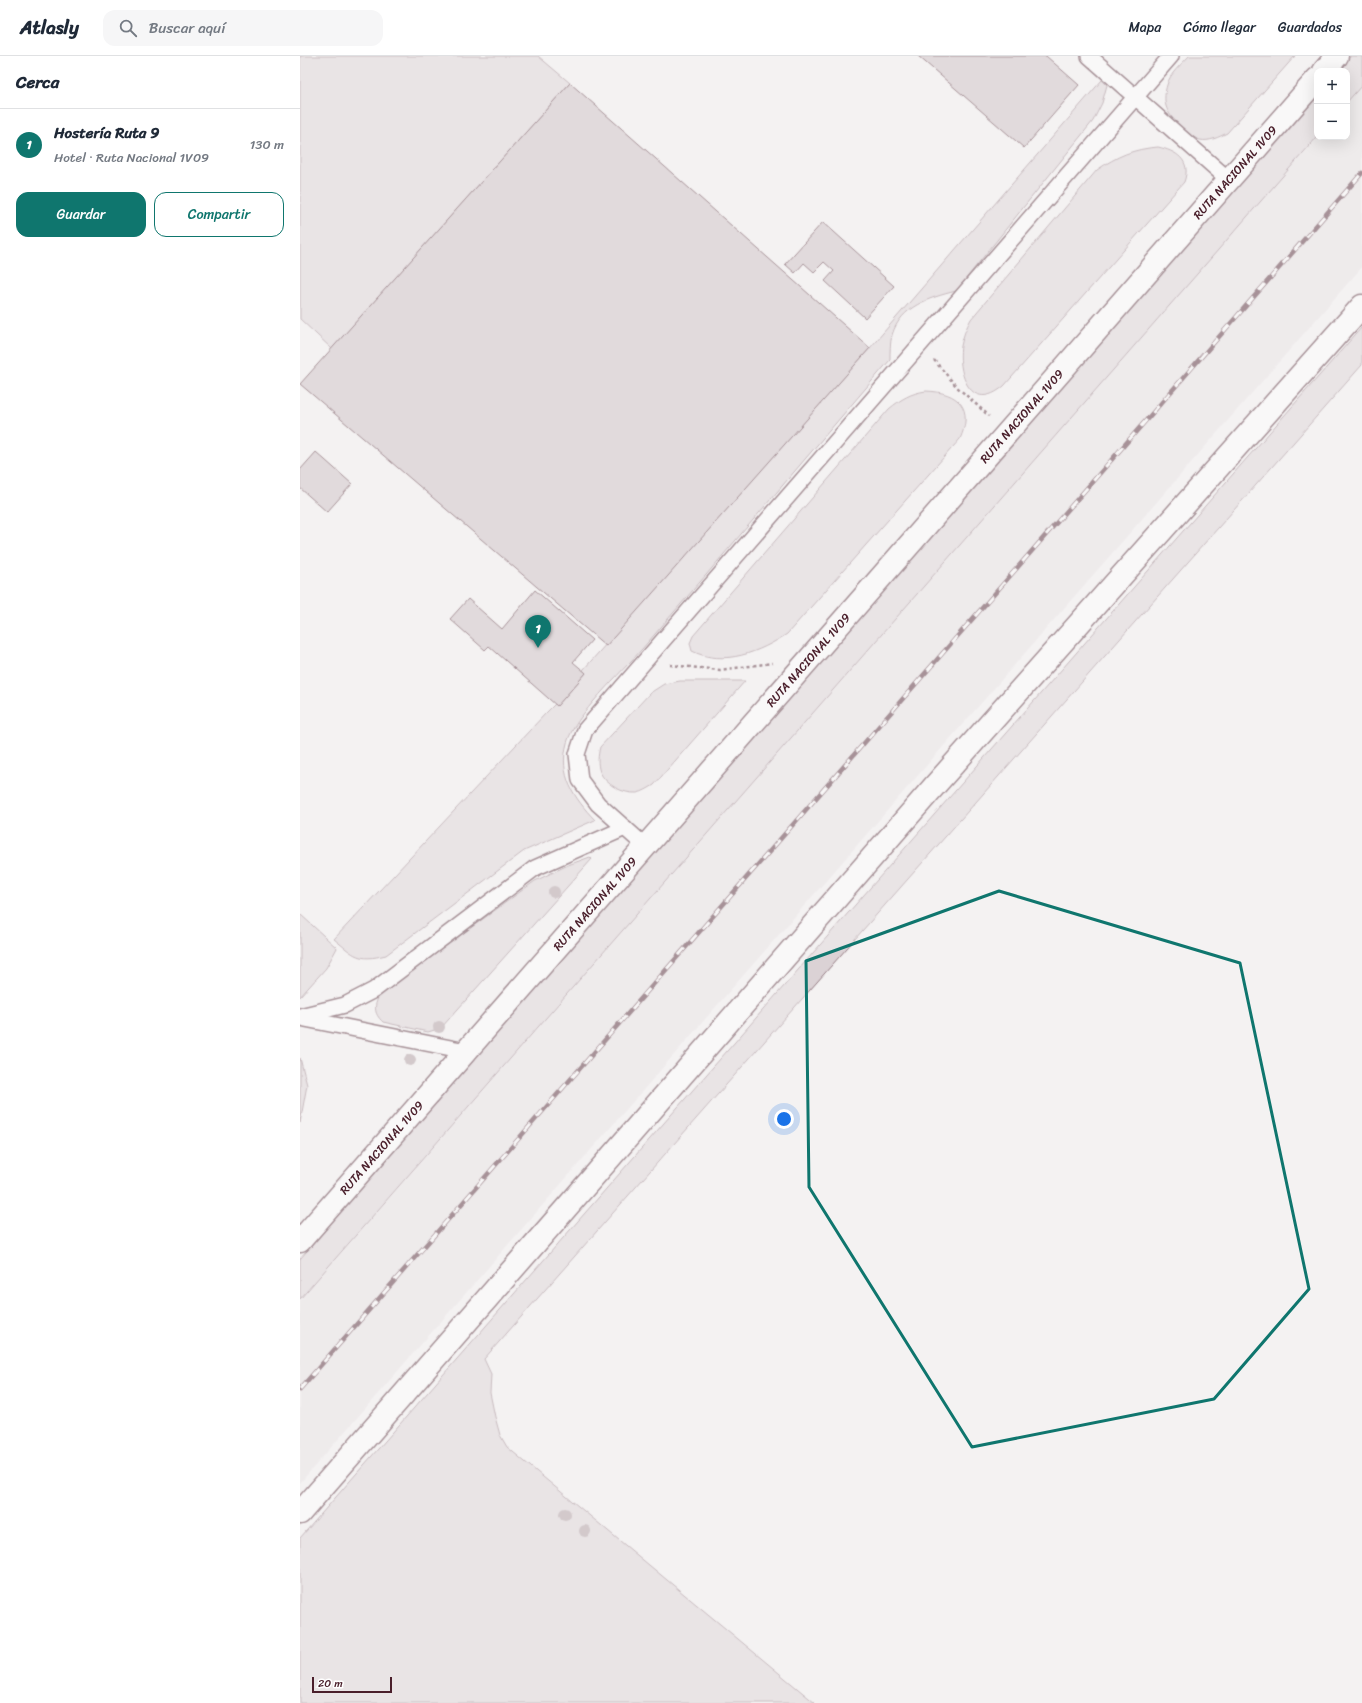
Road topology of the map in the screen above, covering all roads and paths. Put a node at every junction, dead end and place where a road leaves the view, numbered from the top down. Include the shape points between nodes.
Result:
1 (1089, 56) edge
2 (1171, 56) edge
3 (1337, 56) edge
4 (1327, 68) edge
5 (1314, 82) edge
6 (1135, 97) junction
7 (1229, 180) junction
8 (1362, 306) edge
9 (921, 343) junction
10 (1007, 433) junction
11 (649, 657) junction
12 (773, 663) dead end
13 (625, 828) junction
14 (645, 846) junction
15 (300, 1017) edge
16 (466, 1051) junction
17 (300, 1241) edge
18 (300, 1513) edge

1 - 6 lane
2 - 6 lane
3 - 4 street
5 - 7 street, RUTA NACIONAL 1V09
6 - 7 lane
6 - 9 lane
7 - 10 street, RUTA NACIONAL 1V09
8 - 18 street via 932,789
9 - 10 path via 957,387
9 - 11 lane
10 - 14 street, RUTA NACIONAL 1V09
11 - 12 path via 667,665 720,670
11 - 13 lane via 586,730 577,754 580,780 598,804
13 - 14 lane
13 - 15 lane via 535,868 374,990 346,1005
14 - 16 street, RUTA NACIONAL 1V09
15 - 16 lane
16 - 17 street, RUTA NACIONAL 1V09

